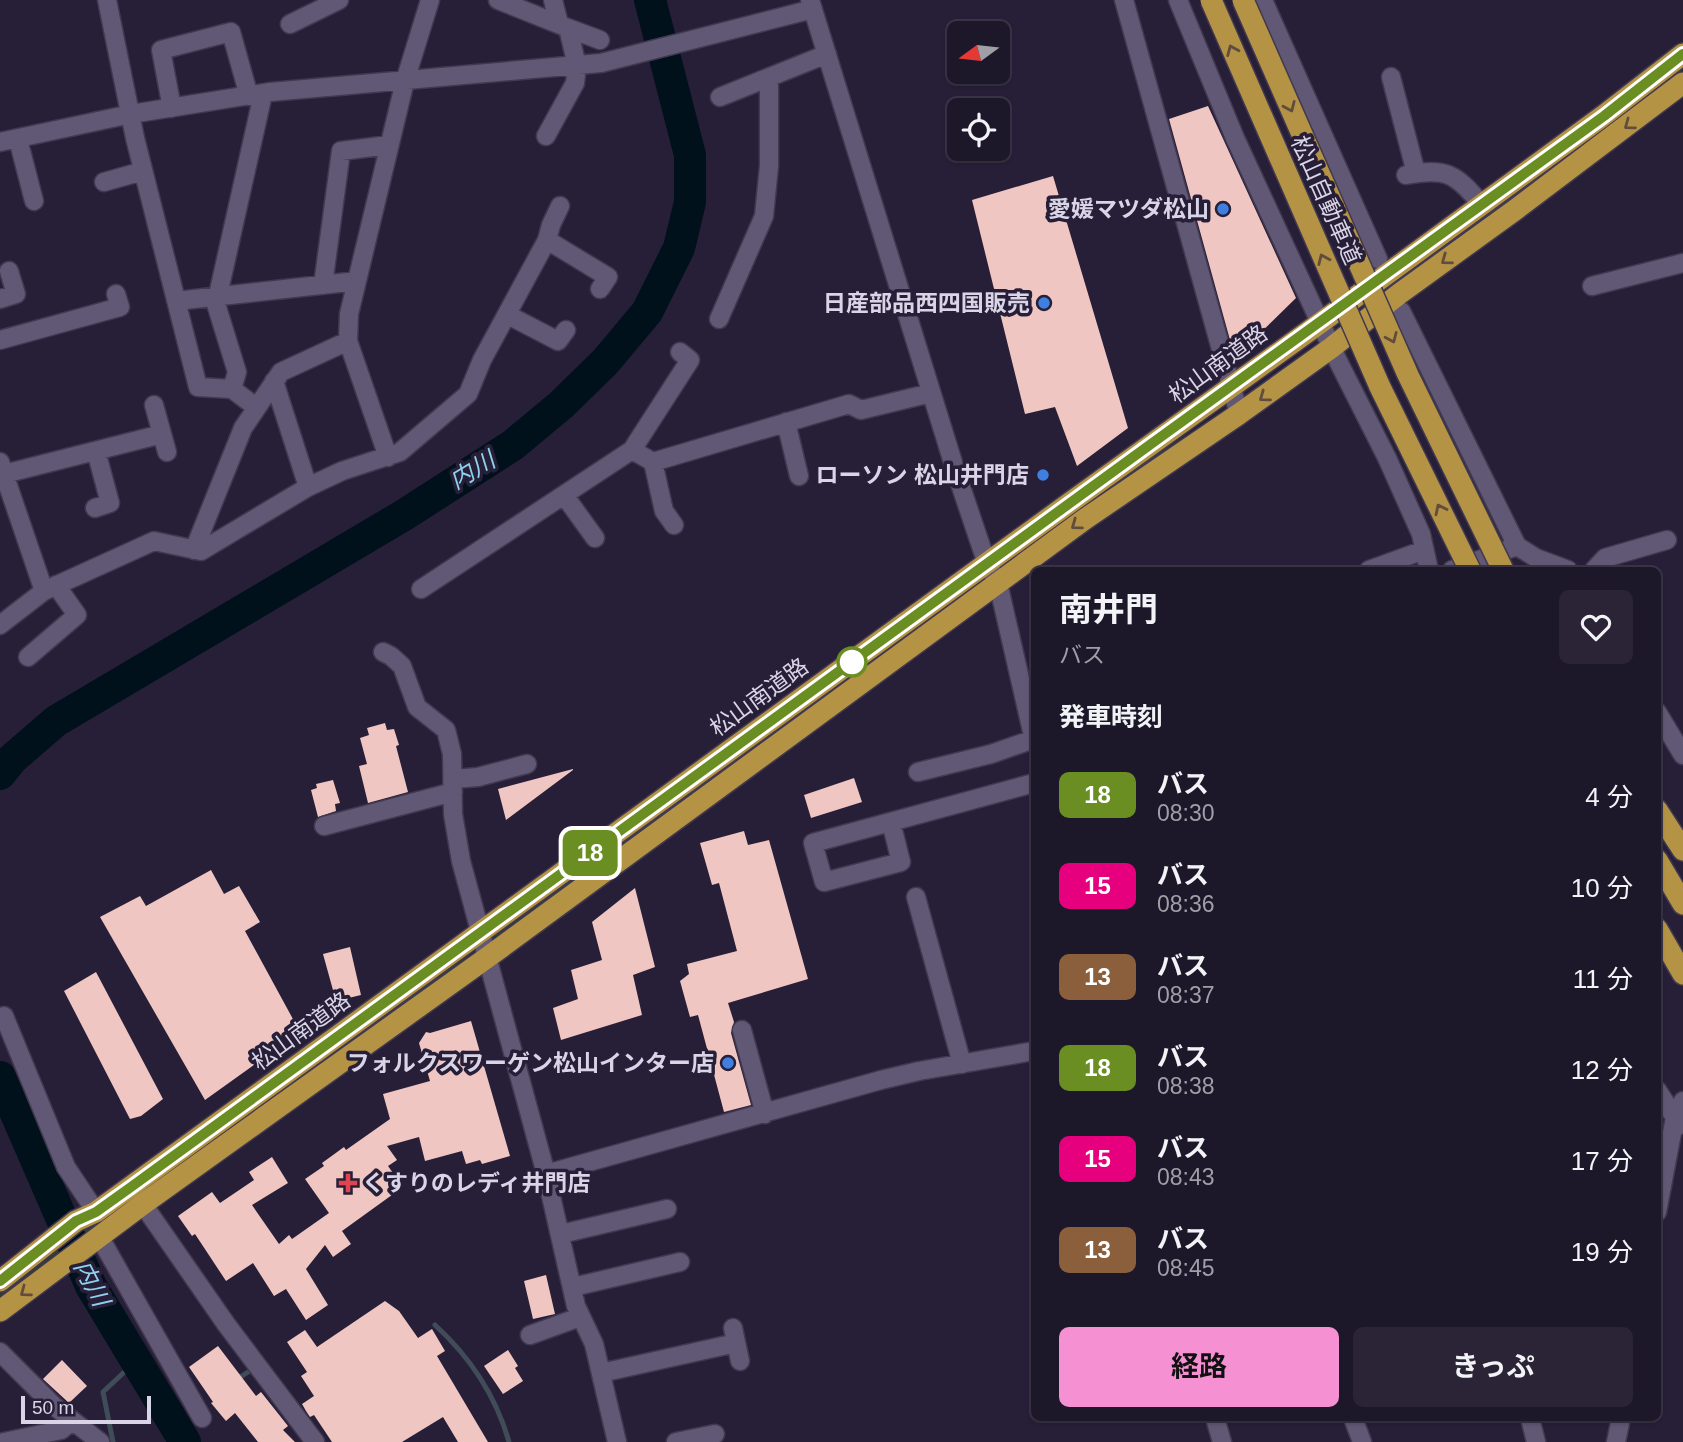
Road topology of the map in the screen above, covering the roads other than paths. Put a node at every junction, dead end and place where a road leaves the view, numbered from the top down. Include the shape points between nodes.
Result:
1 (107, 0) edge
2 (339, 0) edge
3 (430, 0) edge
4 (498, 0) edge
5 (553, 0) edge
6 (1124, 0) edge
7 (1178, 0) edge
8 (1211, 0) edge
9 (1243, 0) edge
10 (1264, 0) edge
11 (811, 5) edge
12 (290, 24) dead end
13 (564, 26) junction
14 (600, 40) dead end
15 (827, 54) junction
16 (1683, 54) edge
17 (577, 66) junction
18 (769, 77) junction
19 (1391, 77) dead end
20 (405, 81) junction
21 (1683, 83) edge
22 (256, 95) junction
23 (720, 97) dead end
24 (172, 108) junction
25 (131, 114) junction
26 (546, 136) dead end
27 (9, 141) edge
28 (389, 145) junction
29 (143, 171) junction
30 (104, 182) dead end
31 (34, 201) dead end
32 (1481, 204) junction
33 (560, 206) dead end
34 (547, 240) junction
35 (1378, 259) dead end
36 (1683, 263) edge
37 (9, 271) dead end
38 (357, 281) junction
39 (323, 285) junction
40 (1592, 286) dead end
41 (600, 289) dead end
42 (116, 294) dead end
43 (218, 295) junction
44 (0, 299) edge
45 (176, 301) junction
46 (1401, 311) dead end
47 (508, 315) junction
48 (719, 320) dead end
49 (1320, 323) junction
50 (566, 330) dead end
51 (0, 340) edge
52 (348, 341) junction
53 (1332, 348) junction
54 (681, 352) dead end
55 (274, 381) junction
56 (1231, 386) junction
57 (232, 389) junction
58 (931, 393) junction
59 (154, 405) dead end
60 (256, 407) junction
61 (1239, 414) junction
62 (786, 422) junction
63 (632, 450) junction
64 (96, 451) junction
65 (388, 457) junction
66 (653, 461) junction
67 (2, 468) edge
68 (799, 476) dead end
69 (308, 487) junction
70 (564, 495) junction
71 (95, 508) dead end
72 (674, 525) dead end
73 (595, 538) dead end
74 (1667, 540) dead end
75 (1517, 546) junction
76 (194, 550) junction
77 (1424, 550) junction
78 (987, 564) junction
79 (1377, 567) edge
80 (1428, 567) edge
81 (1460, 567) edge
82 (1469, 567) edge
83 (1505, 567) edge
84 (1561, 567) edge
85 (1597, 567) edge
86 (998, 583) junction
87 (50, 588) junction
88 (421, 589) dead end
89 (0, 625) edge
90 (383, 652) dead end
91 (28, 657) dead end
92 (1661, 719) edge
93 (1031, 727) edge
94 (1031, 741) edge
95 (1683, 755) edge
96 (527, 764) dead end
97 (918, 772) dead end
98 (1031, 784) edge
99 (453, 785) junction
100 (1661, 816) edge
101 (891, 822) junction
102 (324, 826) dead end
103 (1683, 850) edge
104 (1661, 867) edge
105 (916, 897) dead end
106 (1683, 904) edge
107 (480, 933) junction
108 (1661, 936) edge
109 (488, 957) junction
110 (1683, 974) edge
111 (4, 1016) dead end
112 (742, 1030) dead end
113 (1031, 1052) edge
114 (962, 1063) junction
115 (1661, 1095) edge
116 (765, 1114) junction
117 (1680, 1116) edge
118 (547, 1174) junction
119 (137, 1195) junction
120 (1661, 1195) edge
121 (667, 1209) dead end
122 (96, 1212) junction
123 (561, 1234) junction
124 (93, 1241) junction
125 (680, 1262) dead end
126 (0, 1281) edge
127 (573, 1287) junction
128 (0, 1311) edge
129 (580, 1317) junction
130 (530, 1335) dead end
131 (0, 1352) edge
132 (740, 1361) dead end
133 (601, 1373) junction
134 (202, 1418) dead end
135 (72, 1421) junction
136 (1216, 1421) edge
137 (1354, 1421) edge
138 (1531, 1421) edge
139 (1620, 1421) edge
140 (715, 1434) dead end
141 (4, 1442) edge
142 (100, 1442) edge
143 (315, 1442) edge
144 (617, 1442) edge
145 (677, 1442) edge
146 (1222, 1442) edge
147 (1362, 1442) edge
148 (1536, 1442) edge
149 (1616, 1442) edge

1 - 25 street
2 - 12 street
3 - 20 street
4 - 13 street
5 - 13 street
6 - 56 street
7 - 49 street
82 -> 8 highway, 松山自動車道, bridge via 1380,387
9 -> 83 highway, 松山自動車道, bridge via 1408,375
10 - 35 street
11 - 15 street
11 - 17 street
13 - 14 street
13 - 17 street
15 - 18 street
15 - 58 street
16 - 32 highway, 松山南道路
17 - 20 street
17 - 26 street via 575,83
18 - 23 street
18 - 48 street via 764,216
19 - 32 street via 1411,174 1447,174 1466,186
20 - 22 street
20 - 28 street
21 -> 53 highway, 松山南道路
22 - 24 street
22 - 24 street via 231,32 161,50
22 - 43 street
24 - 25 street
25 - 27 street
25 - 29 street
27 - 31 street
28 - 38 street
28 - 39 street via 341,151
29 - 30 street
29 - 45 street
32 - 49 highway, 松山南道路
33 - 34 street
34 - 41 street via 608,277
34 - 47 street
36 - 40 street
37 - 44 street via 16,294
38 - 39 street
38 - 52 street
39 - 43 street
42 - 51 street via 120,307 46,335
43 - 45 street
43 - 57 street via 216,304 237,372
45 - 57 street via 198,387
46 - 75 street
47 - 50 street via 558,341
47 - 65 street via 468,394
49 - 53 street
49 - 56 highway, 松山南道路
52 - 55 street via 281,372
52 - 65 street
53 -> 61 highway, 松山南道路
53 - 77 street via 1387,458
54 - 63 street via 690,360
55 - 60 street
55 - 69 street
56 - 61 street
56 - 78 highway, 松山南道路
57 - 60 street
58 - 62 street via 861,410 849,404
58 - 78 street
59 - 64 street via 165,443
60 - 76 street via 243,428
61 -> 86 highway, 松山南道路
62 - 66 street
62 - 68 street
63 - 66 street
63 - 70 street
64 - 67 street
64 - 71 street via 110,503
65 - 69 street
66 - 72 street via 664,511
67 - 87 street
69 - 76 street via 201,551
70 - 73 street
70 - 88 street
74 - 85 street via 1605,558
75 - 81 street
75 - 84 street
76 - 87 street via 154,541
77 - 79 street
77 - 80 street
78 - 86 street
78 - 107 highway, 松山南道路
86 - 93 street
86 - 109 highway, 松山南道路
87 - 89 street
87 - 91 street via 77,615
90 - 99 street via 402,666 417,707 446,730
92 - 95 street
94 - 97 street
96 - 99 street
98 - 101 street
99 - 102 street
99 - 107 street via 461,861
100 - 103 highway
101 - 101 street via 813,843 824,882 901,862
104 - 106 highway
105 - 114 street
107 - 109 street
107 - 119 highway, 松山南道路
108 - 110 highway
109 - 118 street
109 - 119 highway, 松山南道路
111 - 122 street via 66,1167
112 - 116 street
113 - 114 street
114 - 116 street via 881,1080
115 - 117 street
116 - 118 street
117 - 120 street
118 - 123 street
119 - 122 highway, 松山南道路
119 - 124 highway, 松山南道路
119 - 143 street
121 - 123 street
122 - 126 highway, 松山南道路 via 76,1221
123 - 127 street
124 -> 128 highway, 松山南道路
124 - 134 street
125 - 127 street
127 - 129 street
129 - 130 street
129 - 133 street via 594,1344
131 - 135 street
132 - 133 street via 735,1336
133 - 144 street
135 - 141 street via 61,1430
135 - 142 street
136 - 146 street
137 - 147 street
138 - 148 street
139 - 149 street
140 - 145 street

